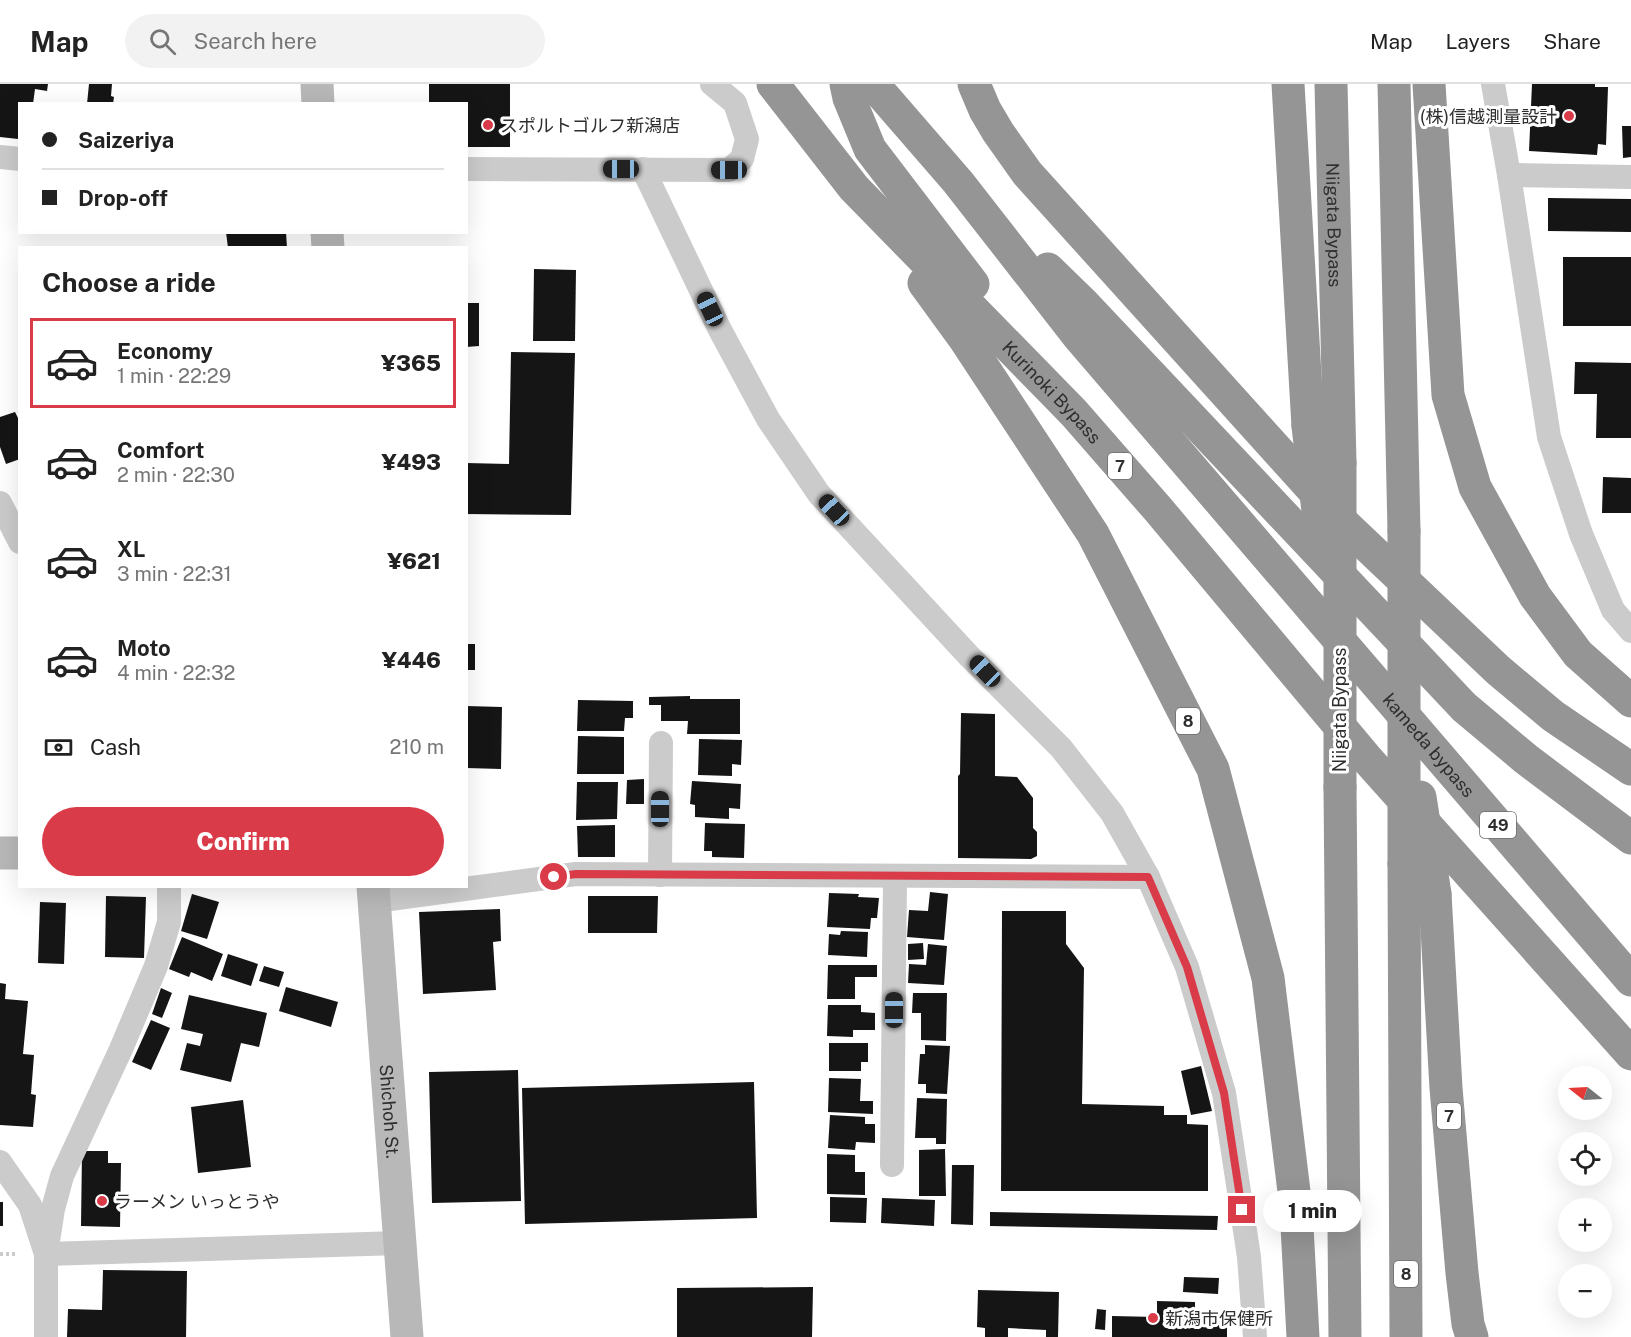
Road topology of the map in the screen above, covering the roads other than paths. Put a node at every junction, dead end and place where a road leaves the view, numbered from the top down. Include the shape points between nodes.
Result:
1 (317, 84) edge
2 (712, 84) edge
3 (773, 84) edge
4 (846, 84) edge
5 (873, 84) edge
6 (974, 84) edge
7 (1288, 84) edge
8 (1331, 84) edge
9 (1394, 84) edge
10 (1429, 84) edge
11 (1493, 84) edge
12 (318, 102) edge
13 (0, 157) edge
14 (18, 159) edge
15 (468, 169) edge
16 (643, 169) junction
17 (1509, 175) junction
18 (1631, 177) edge
19 (958, 182) junction
20 (854, 188) junction
21 (1074, 412) junction
22 (0, 503) edge
23 (18, 538) edge
24 (1631, 631) edge
25 (1404, 689) junction
26 (1339, 690) junction
27 (1631, 701) edge
28 (660, 743) dead end
29 (1631, 769) edge
30 (1631, 838) edge
31 (0, 853) edge
32 (18, 853) edge
33 (660, 875) junction
34 (895, 877) junction
35 (1148, 877) junction
36 (468, 885) edge
37 (169, 888) edge
38 (435, 888) edge
39 (374, 894) edge
40 (1631, 980) edge
41 (1631, 1054) edge
42 (892, 1165) dead end
43 (2, 1167) edge
44 (399, 1244) junction
45 (46, 1254) junction
46 (46, 1337) edge
47 (406, 1337) edge
48 (1255, 1337) edge
49 (1303, 1337) edge
50 (1345, 1337) edge
51 (1406, 1337) edge
52 (1472, 1337) edge

1 - 12 street
2 - 16 street via 735,103 747,139 742,159 729,170
3 - 20 highway, Kurinoki Bypass / 7
4 - 21 highway via 870,149
5 - 19 highway
6 - 29 highway via 993,125 1027,173 1343,523 1498,670 1553,716
7 - 26 highway, bridge via 1308,426
8 - 26 highway, Niigata Bypass, bridge via 1340,463
9 - 25 highway, 7, bridge
10 - 27 highway via 1448,395 1475,487 1535,596 1578,654
11 - 17 street
13 - 14 street
15 - 16 street
16 - 35 street via 719,328 768,419 819,494 969,656 1061,748 1112,813
17 - 18 street
17 - 24 street via 1549,437 1585,545 1613,610
19 - 30 highway via 1083,303 1464,707
19 - 40 highway, kameda bypass / 49 via 1079,337
20 - 21 highway, Kurinoki Bypass / 7
20 - 49 highway, 8 via 964,338 1093,534 1213,770 1268,978 1296,1208
21 - 41 highway, Kurinoki Bypass / 7 via 1368,760
22 - 23 street
25 - 51 highway, 8, bridge
25 - 52 highway, 7, bridge via 1435,894 1446,1088 1462,1273
26 - 50 highway, Niigata Bypass, bridge
28 - 33 street
31 - 32 street
33 - 34 street
33 - 36 street via 576,874
34 - 35 street
34 - 42 street
35 - 48 street via 1187,967 1224,1093 1249,1257
37 - 45 street via 169,922 156,966 62,1176
38 - 39 street
39 - 44 street, Shichoh St.
43 - 45 street via 30,1205
44 - 45 street
44 - 47 street, Shichoh St.
45 - 46 street

